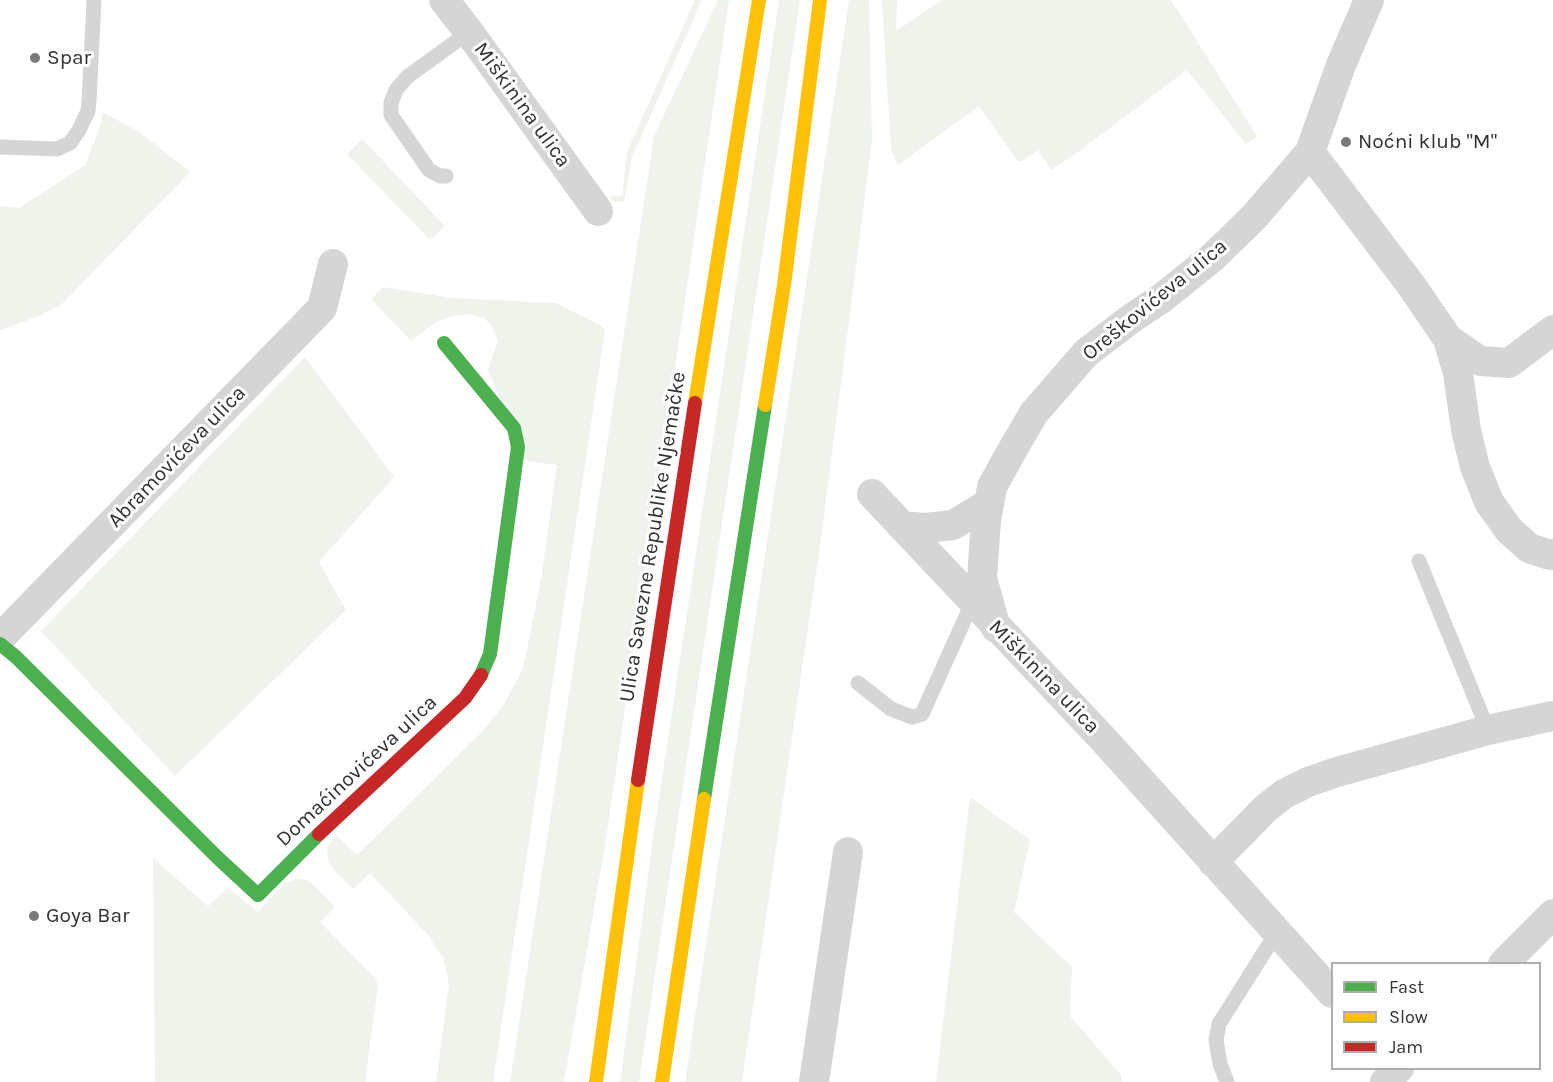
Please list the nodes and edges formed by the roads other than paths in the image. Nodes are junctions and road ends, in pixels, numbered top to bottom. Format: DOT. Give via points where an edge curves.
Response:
graph roads {
  1 [pos="94,0"];
  2 [pos="444,0"];
  3 [pos="759,0"];
  4 [pos="820,0"];
  5 [pos="1369,0"];
  6 [pos="469,32"];
  7 [pos="0,147"];
  8 [pos="1310,152"];
  9 [pos="446,176"];
  10 [pos="598,211"];
  11 [pos="333,264"];
  12 [pos="1553,330"];
  13 [pos="1448,339"];
  14 [pos="444,343"];
  15 [pos="872,494"];
  16 [pos="988,504"];
  17 [pos="902,526"];
  18 [pos="1553,554"];
  19 [pos="1419,561"];
  20 [pos="973,601"];
  21 [pos="996,628"];
  22 [pos="0,638"];
  23 [pos="0,644"];
  24 [pos="858,683"];
  25 [pos="1553,716"];
  26 [pos="1488,730"];
  27 [pos="848,852"];
  28 [pos="1213,862"];
  29 [pos="1553,914"];
  30 [pos="1276,932"];
  31 [pos="1504,962"];
  32 [pos="1331,992"];
  33 [pos="1399,1070"];
  34 [pos="1403,1070"];
  35 [pos="596,1082"];
  36 [pos="662,1082"];
  37 [pos="814,1082"];
  38 [pos="1227,1082"];
  39 [pos="1386,1082"];
  40 [pos="1415,1082"];
  1 -- 7 [label="lane" via="88,111 79,130 70,143 57,149"];
  2 -- 6 [label="street, Miškinina ulica"];
  3 -- 35 [label="main road, Ulica Savezne Republike Njemačke" via="647,717"];
  4 -- 36 [label="main road" via="784,285"];
  5 -- 8 [label="street, Oreškovićeva ulica"];
  6 -- 9 [label="lane" via="407,77 391,103 391,115 429,170"];
  6 -- 10 [label="street, Miškinina ulica"];
  8 -- 13 [label="street"];
  8 -- 16 [label="street, Oreškovićeva ulica" via="1213,257 1086,353 1034,413 992,487"];
  11 -- 22 [label="street, Abramovićeva ulica" via="322,308"];
  12 -- 13 [label="street" via="1509,363 1480,362"];
  13 -- 18 [label="street" via="1475,467 1489,502 1509,530 1529,548"];
  14 -- 23 [label="main road, Domaćinovićeva ulica" via="514,428 518,447 490,654 465,698 258,895"];
  15 -- 17 [label="street, Miškinina ulica"];
  16 -- 17 [label="street" via="953,525"];
  16 -- 21 [label="street, Oreškovićeva ulica" via="982,578"];
  17 -- 20 [label="street, Miškinina ulica"];
  19 -- 26 [label="lane"];
  20 -- 21 [label="street, Miškinina ulica"];
  20 -- 24 [label="lane" via="922,714 912,717 891,709"];
  21 -- 28 [label="street, Miškinina ulica" via="1104,740"];
  25 -- 26 [label="street"];
  26 -- 28 [label="street" via="1308,782 1265,808"];
  27 -- 37 [label="street"];
  28 -- 30 [label="street, Miškinina ulica"];
  29 -- 31 [label="street"];
  30 -- 32 [label="street, Miškinina ulica"];
  30 -- 38 [label="lane" via="1219,1024 1216,1040"];
  33 -- 39 [label="street"];
  34 -- 40 [label="street"];
}
